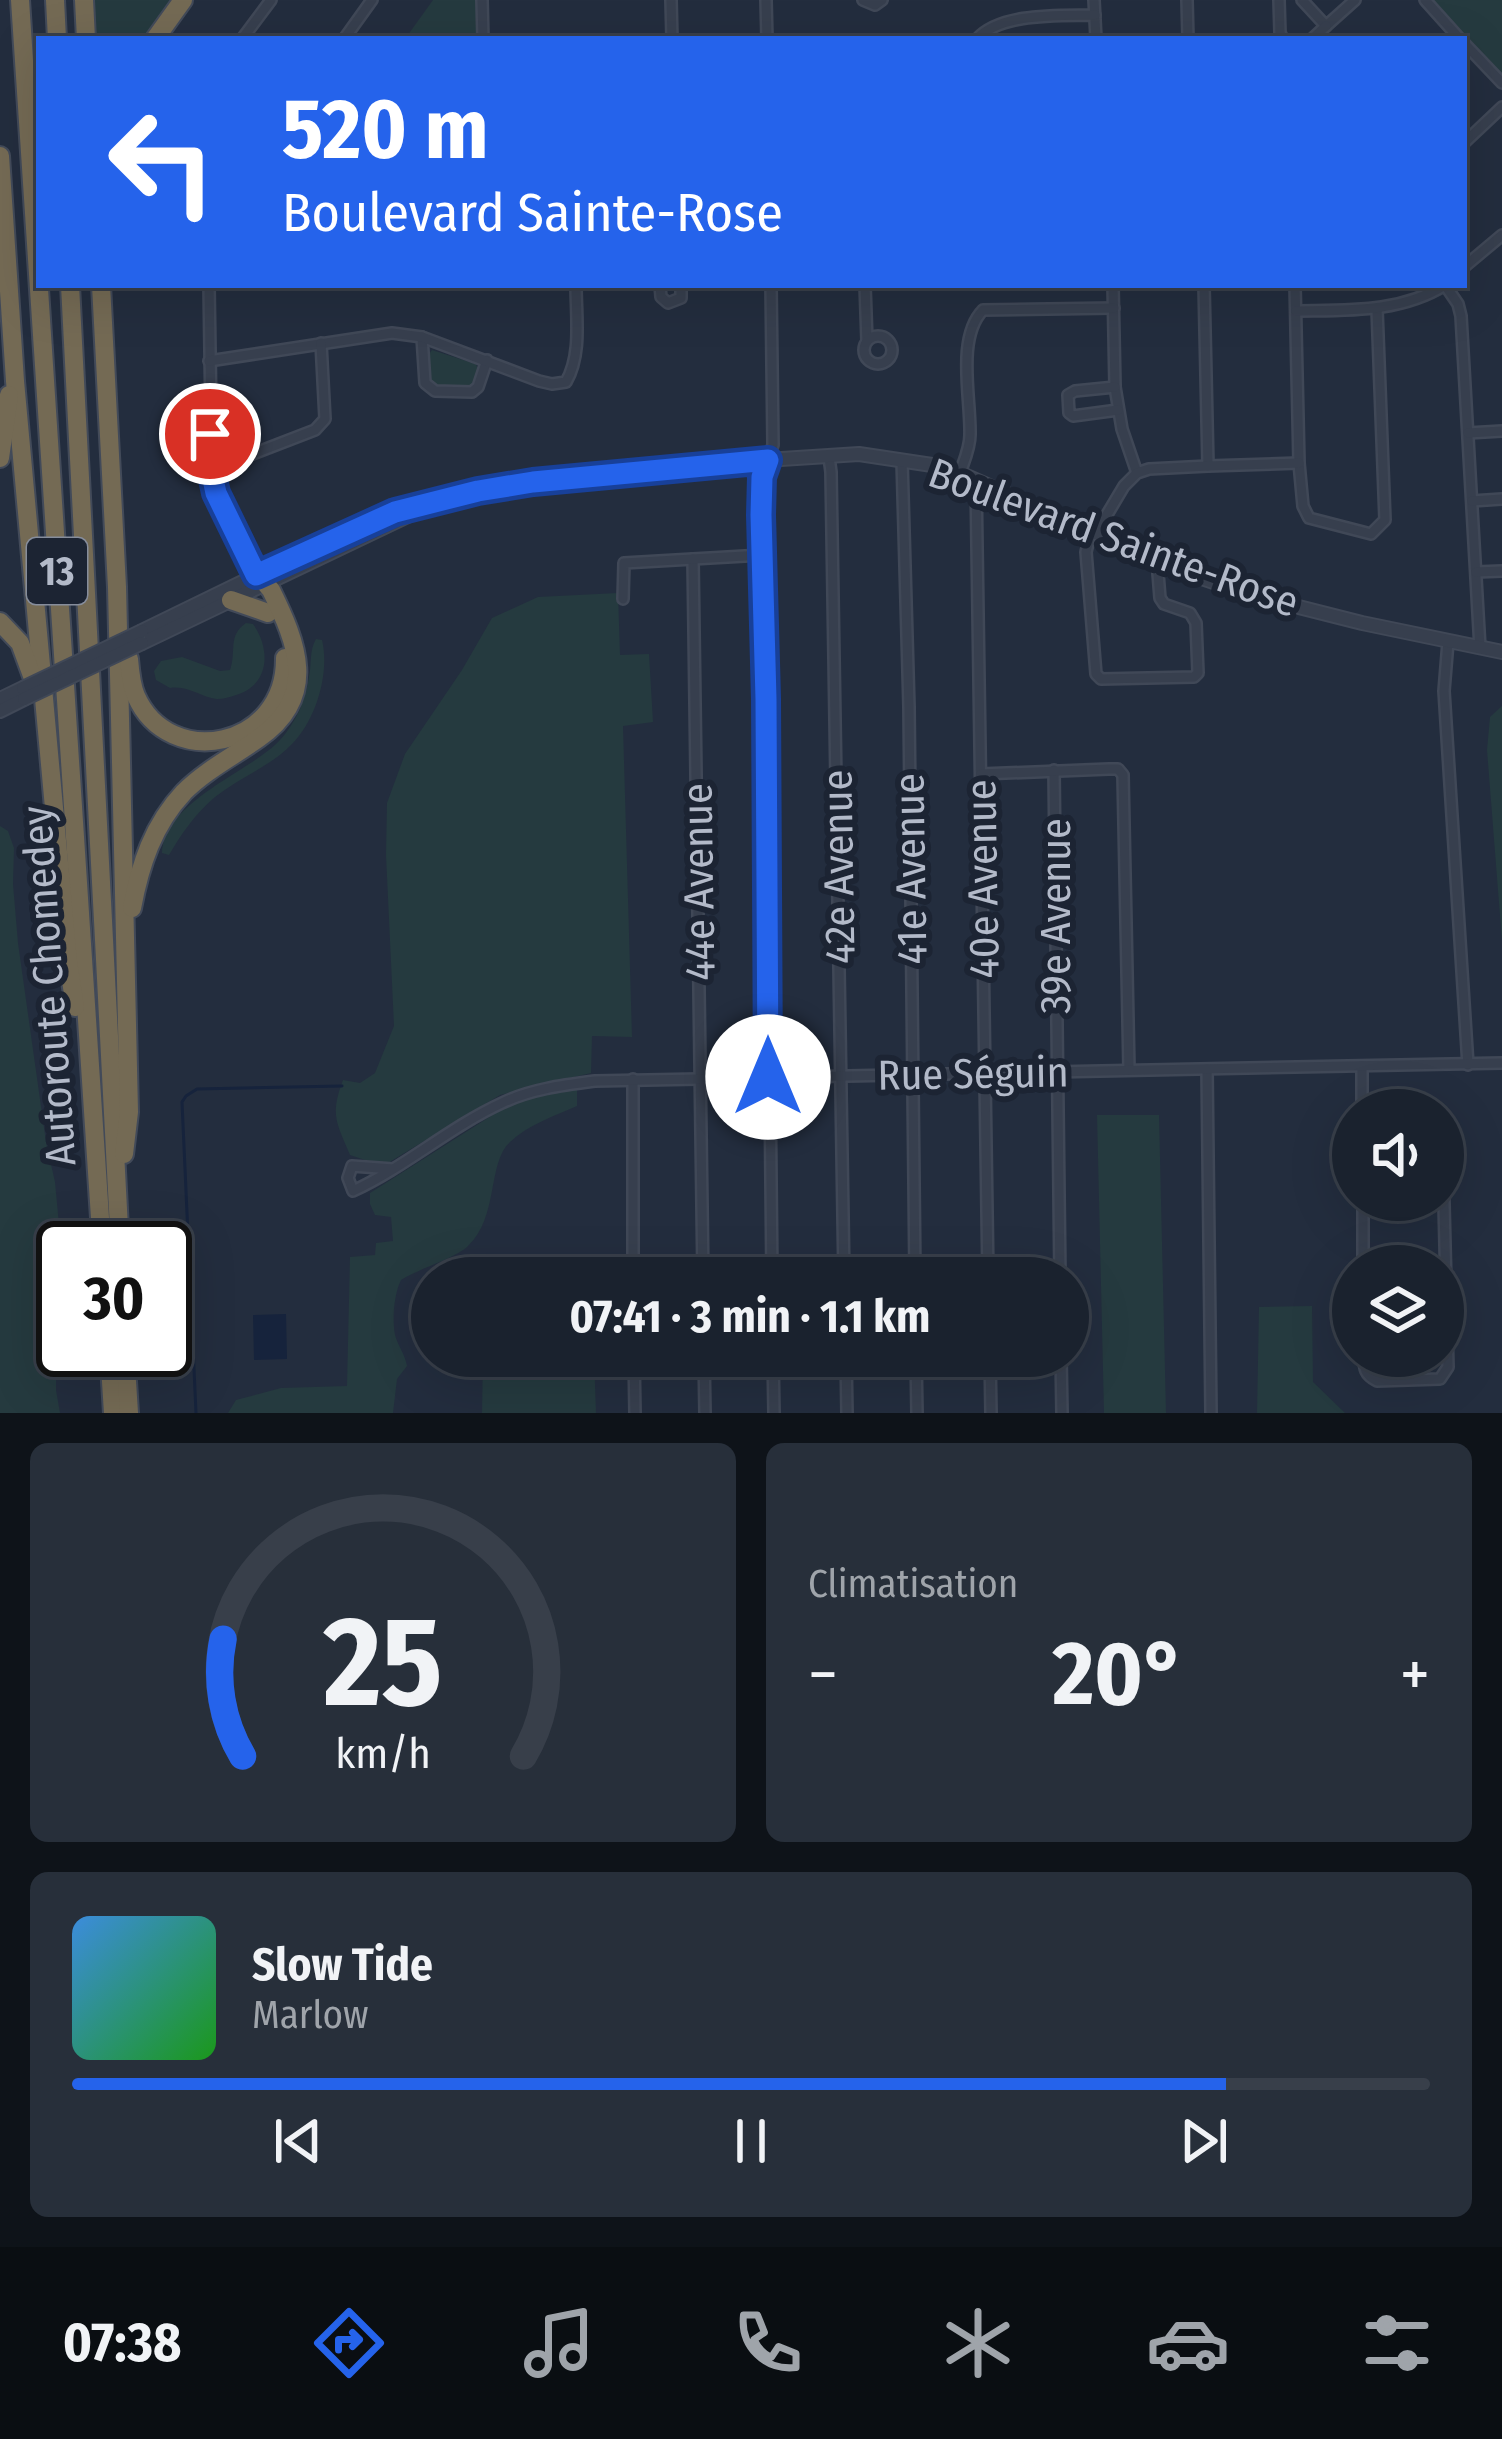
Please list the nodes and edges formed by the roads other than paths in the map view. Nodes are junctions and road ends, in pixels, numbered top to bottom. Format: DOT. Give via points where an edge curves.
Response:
graph roads {
  1 [pos="20,0"];
  2 [pos="55,0"];
  3 [pos="84,0"];
  4 [pos="183,0"];
  5 [pos="271,0"];
  6 [pos="372,0"];
  7 [pos="482,0"];
  8 [pos="671,0"];
  9 [pos="766,0"];
  10 [pos="863,0"];
  11 [pos="882,0"];
  12 [pos="1094,0"];
  13 [pos="1187,0"];
  14 [pos="1279,0"];
  15 [pos="1302,0"];
  16 [pos="1355,0"];
  17 [pos="1426,0"];
  18 [pos="1095,15"];
  19 [pos="1326,26"];
  20 [pos="57,36"];
  21 [pos="86,36"];
  22 [pos="157,36"];
  23 [pos="244,36"];
  24 [pos="346,36"];
  25 [pos="483,36"];
  26 [pos="672,36"];
  27 [pos="767,36"];
  28 [pos="980,36"];
  29 [pos="1096,36"];
  30 [pos="1188,36"];
  31 [pos="1282,36"];
  32 [pos="1315,36"];
  33 [pos="1454,36"];
  34 [pos="1467,49"];
  35 [pos="1502,83"];
  36 [pos="1502,107"];
  37 [pos="1467,140"];
  38 [pos="0,156"];
  39 [pos="1502,235"];
  40 [pos="36,244"];
  41 [pos="1467,264"];
  42 [pos="39,288"];
  43 [pos="70,288"];
  44 [pos="102,288"];
  45 [pos="209,288"];
  46 [pos="576,288"];
  47 [pos="660,288"];
  48 [pos="681,288"];
  49 [pos="771,288"];
  50 [pos="866,288"];
  51 [pos="1114,288"];
  52 [pos="1204,288"];
  53 [pos="1295,288"];
  54 [pos="1440,288"];
  55 [pos="1447,288"];
  56 [pos="1114,308"];
  57 [pos="1377,309"];
  58 [pos="1296,311"];
  59 [pos="422,337"];
  60 [pos="867,341"];
  61 [pos="321,343"];
  62 [pos="487,360"];
  63 [pos="13,361"];
  64 [pos="209,361"];
  65 [pos="1115,388"];
  66 [pos="1118,410"];
  67 [pos="1502,431"];
  68 [pos="1468,433"];
  69 [pos="829,457"];
  70 [pos="0,458"];
  71 [pos="768,460"];
  72 [pos="902,460"];
  73 [pos="1299,463"];
  74 [pos="1208,466"];
  75 [pos="211,470"];
  76 [pos="960,473"];
  77 [pos="1137,473"];
  78 [pos="976,480"];
  79 [pos="1502,500"];
  80 [pos="1472,501"];
  81 [pos="1093,532"];
  82 [pos="762,555"];
  83 [pos="693,559"];
  84 [pos="1156,561"];
  85 [pos="1502,571"];
  86 [pos="1476,572"];
  87 [pos="260,582"];
  88 [pos="117,587"];
  89 [pos="623,599"];
  90 [pos="231,600"];
  91 [pos="268,613"];
  92 [pos="0,622"];
  93 [pos="142,637"];
  94 [pos="1448,642"];
  95 [pos="1480,648"];
  96 [pos="1502,652"];
  97 [pos="24,693"];
  98 [pos="0,699"];
  99 [pos="0,711"];
  100 [pos="47,729"];
  101 [pos="1054,770"];
  102 [pos="981,774"];
  103 [pos="125,943"];
  104 [pos="1502,1063"];
  105 [pos="1468,1064"];
  106 [pos="1362,1066"];
  107 [pos="1207,1069"];
  108 [pos="1129,1070"];
  109 [pos="1056,1072"];
  110 [pos="985,1073"];
  111 [pos="913,1074"];
  112 [pos="841,1075"];
  113 [pos="768,1077"];
  114 [pos="701,1078"];
  115 [pos="632,1079"];
  116 [pos="1363,1089"];
  117 [pos="95,1142"];
  118 [pos="393,1169"];
  119 [pos="118,1213"];
  120 [pos="100,1221"];
  121 [pos="118,1221"];
  122 [pos="633,1257"];
  123 [pos="703,1257"];
  124 [pos="772,1257"];
  125 [pos="844,1257"];
  126 [pos="915,1257"];
  127 [pos="988,1257"];
  128 [pos="1060,1257"];
  129 [pos="111,1377"];
  130 [pos="127,1377"];
  131 [pos="634,1377"];
  132 [pos="704,1377"];
  133 [pos="773,1377"];
  134 [pos="846,1377"];
  135 [pos="916,1377"];
  136 [pos="990,1377"];
  137 [pos="1061,1377"];
  138 [pos="1370,1377"];
  139 [pos="1442,1377"];
  140 [pos="113,1413"];
  141 [pos="129,1413"];
  142 [pos="635,1413"];
  143 [pos="705,1413"];
  144 [pos="774,1413"];
  145 [pos="847,1413"];
  146 [pos="917,1413"];
  147 [pos="991,1413"];
  148 [pos="1062,1413"];
  149 [pos="1211,1413"];
  1 -- 40 [label="highway, Autoroute Chomedey / 13"];
  2 -- 20 [label="highway"];
  3 -- 21 [label="highway"];
  4 -- 22 [label="highway"];
  5 -- 23 [label="street"];
  6 -- 24 [label="street"];
  7 -- 25 [label="street"];
  8 -- 26 [label="street"];
  9 -- 27 [label="street"];
  10 -- 11 [label="street"];
  12 -- 18 [label="street"];
  13 -- 30 [label="street"];
  14 -- 31 [label="street"];
  15 -- 19 [label="street"];
  16 -- 19 [label="street"];
  17 -- 33 [label="street"];
  18 -- 28 [label="street" via="1025,18"];
  18 -- 29 [label="street"];
  19 -- 32 [label="street"];
  34 -- 35 [label="street"];
  36 -- 37 [label="street"];
  38 -- 63 [label="highway"];
  39 -- 41 [label="street"];
  42 -- 117 [label="highway, Autoroute Chomedey / 13"];
  43 -- 119 [label="highway, Autoroute Chomedey / 13"];
  44 -- 88 [label="highway"];
  45 -- 64 [label="street"];
  46 -- 62 [label="street" via="576,353 566,382 539,381"];
  47 -- 48 [label="street" via="668,303 681,298"];
  49 -- 71 [label="street"];
  50 -- 60 [label="street"];
  51 -- 56 [label="street"];
  52 -- 74 [label="street"];
  53 -- 58 [label="street"];
  54 -- 57 [label="street"];
  55 -- 68 [label="street" via="1461,316"];
  56 -- 65 [label="street"];
  56 -- 76 [label="street" via="983,310 972,321 970,440"];
  57 -- 58 [label="street"];
  57 -- 73 [label="street" via="1385,520 1371,534 1309,518"];
  58 -- 73 [label="street"];
  59 -- 61 [label="street"];
  59 -- 62 [label="street"];
  59 -- 62 [label="street" via="425,382 435,392 472,392"];
  61 -- 64 [label="street"];
  61 -- 75 [label="street" via="321,425"];
  63 -- 70 [label="highway"];
  63 -- 100 [label="highway"];
  64 -- 75 [label="street"];
  65 -- 66 [label="street"];
  65 -- 66 [label="street" via="1068,395 1069,412"];
  66 -- 77 [label="street"];
  67 -- 68 [label="street"];
  68 -- 80 [label="street"];
  69 -- 71 [label="street, Boulevard Sainte-Rose"];
  69 -- 72 [label="street, Boulevard Sainte-Rose"];
  69 -- 112 [label="street, 42e Avenue"];
  71 -- 82 [label="street"];
  71 -- 87 [label="street, Boulevard Sainte-Rose" via="514,484 438,501"];
  72 -- 76 [label="street, Boulevard Sainte-Rose"];
  72 -- 111 [label="street, 41e Avenue"];
  73 -- 74 [label="street"];
  74 -- 77 [label="street"];
  75 -- 87 [label="street"];
  76 -- 78 [label="street, Boulevard Sainte-Rose"];
  77 -- 81 [label="street"];
  78 -- 81 [label="street, Boulevard Sainte-Rose"];
  78 -- 102 [label="street, 40e Avenue"];
  79 -- 80 [label="street"];
  80 -- 86 [label="street"];
  81 -- 84 [label="street, Boulevard Sainte-Rose"];
  81 -- 84 [label="street" via="1086,552 1101,679 1198,673 1196,622 1160,598"];
  82 -- 83 [label="street"];
  82 -- 113 [label="street"];
  83 -- 89 [label="street" via="623,562"];
  83 -- 114 [label="street, 44e Avenue"];
  84 -- 94 [label="street, Boulevard Sainte-Rose" via="1270,600"];
  85 -- 86 [label="street"];
  86 -- 95 [label="street"];
  87 -- 90 [label="street, Boulevard Sainte-Rose"];
  87 -- 91 [label="highway"];
  87 -- 93 [label="street, Boulevard Sainte-Rose"];
  87 -- 103 [label="highway" via="296,646 291,700 269,731 202,776 163,819 143,859"];
  88 -- 91 [label="highway" via="138,700 162,726 194,740 236,736 272,707 285,657"];
  88 -- 103 [label="highway"];
  90 -- 91 [label="highway"];
  90 -- 93 [label="street, Boulevard Sainte-Rose"];
  92 -- 100 [label="highway" via="24,650"];
  93 -- 97 [label="street, Boulevard Sainte-Rose, bridge"];
  94 -- 95 [label="street, Boulevard Sainte-Rose"];
  94 -- 105 [label="street" via="1444,691"];
  95 -- 96 [label="street, Boulevard Sainte-Rose"];
  97 -- 98 [label="street, Boulevard Sainte-Rose"];
  97 -- 99 [label="street, Boulevard Sainte-Rose"];
  100 -- 117 [label="highway"];
  101 -- 102 [label="street"];
  101 -- 108 [label="street" via="1118,770 1125,784"];
  101 -- 109 [label="street, 39e Avenue"];
  102 -- 110 [label="street, 40e Avenue"];
  103 -- 119 [label="highway" via="129,1112"];
  104 -- 105 [label="street, Rue Séguin"];
  105 -- 106 [label="street, Rue Séguin"];
  106 -- 107 [label="street, Rue Séguin"];
  106 -- 116 [label="street"];
  107 -- 108 [label="street, Rue Séguin"];
  107 -- 149 [label="street"];
  108 -- 109 [label="street, Rue Séguin"];
  109 -- 110 [label="street, Rue Séguin"];
  109 -- 128 [label="street, 39e Avenue"];
  110 -- 111 [label="street, Rue Séguin"];
  110 -- 127 [label="street, 40e Avenue"];
  111 -- 112 [label="street, Rue Séguin"];
  111 -- 126 [label="street, 41e Avenue"];
  112 -- 113 [label="street, Rue Séguin"];
  112 -- 125 [label="street, 42e Avenue"];
  113 -- 114 [label="street, Rue Séguin"];
  113 -- 124 [label="street"];
  114 -- 115 [label="street, Rue Séguin"];
  114 -- 123 [label="street, 44e Avenue"];
  115 -- 118 [label="street, Rue Séguin" via="519,1096"];
  115 -- 122 [label="street"];
  117 -- 120 [label="highway, Autoroute Chomedey / 13"];
  118 -- 118 [label="street, Rue Séguin" via="353,1191 348,1178 352,1166"];
  119 -- 121 [label="highway, Autoroute Chomedey / 13"];
  129 -- 140 [label="highway"];
  130 -- 141 [label="highway"];
  131 -- 142 [label="street"];
  132 -- 143 [label="street"];
  133 -- 144 [label="street"];
  134 -- 145 [label="street"];
  135 -- 146 [label="street"];
  136 -- 147 [label="street"];
  137 -- 148 [label="street"];
  138 -- 139 [label="street"];
}
